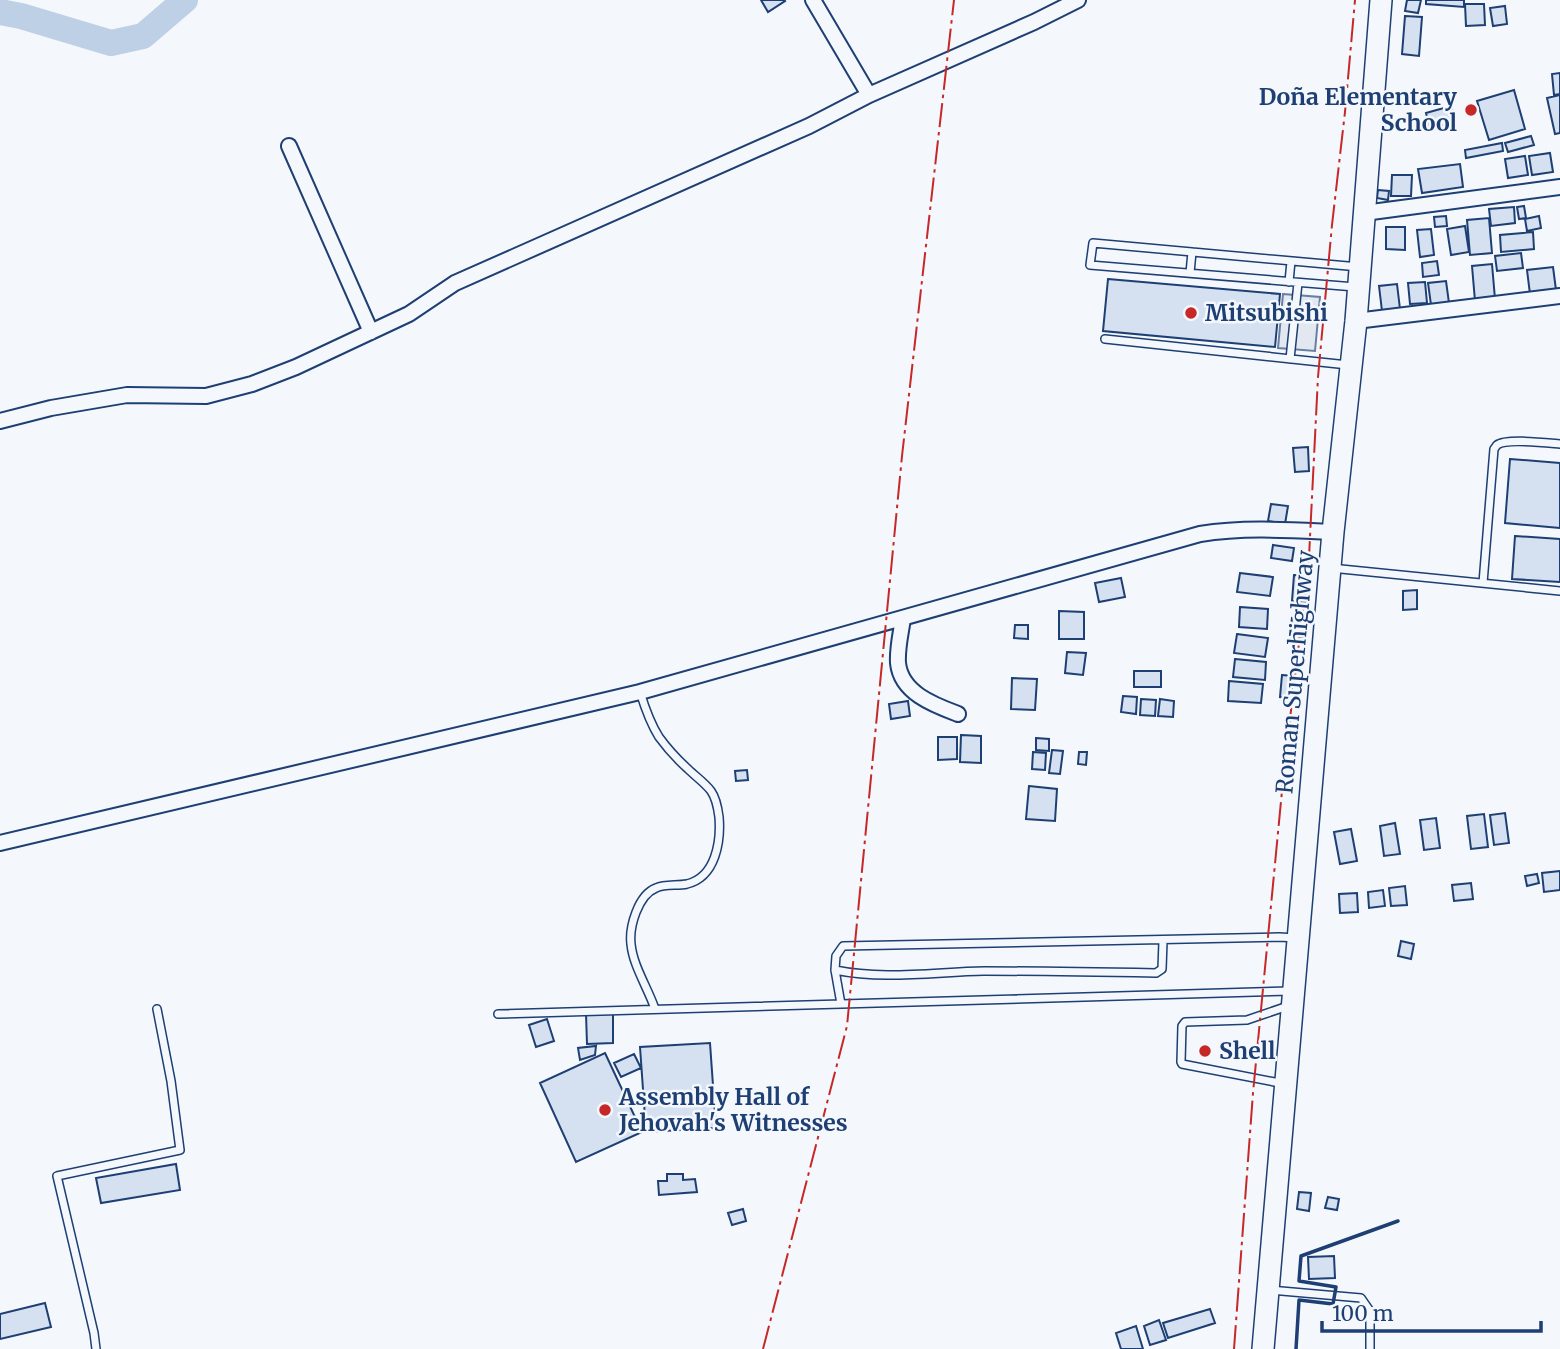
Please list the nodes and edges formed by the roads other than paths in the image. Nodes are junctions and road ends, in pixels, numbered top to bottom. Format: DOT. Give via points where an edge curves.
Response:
graph roads {
  1 [pos="813,0"];
  2 [pos="1078,0"];
  3 [pos="1381,0"];
  4 [pos="869,95"];
  5 [pos="289,146"];
  6 [pos="1560,187"];
  7 [pos="1364,213"];
  8 [pos="1192,252"];
  9 [pos="1291,261"];
  10 [pos="1190,273"];
  11 [pos="1359,277"];
  12 [pos="1289,282"];
  13 [pos="1298,283"];
  14 [pos="1560,296"];
  15 [pos="1356,321"];
  16 [pos="371,332"];
  17 [pos="1105,338"];
  18 [pos="1290,359"];
  19 [pos="1351,365"];
  20 [pos="0,421"];
  21 [pos="1560,444"];
  22 [pos="1333,532"];
  23 [pos="1330,568"];
  24 [pos="1483,583"];
  25 [pos="1560,591"];
  26 [pos="903,618"];
  27 [pos="640,692"];
  28 [pos="958,714"];
  29 [pos="0,844"];
  30 [pos="1298,938"];
  31 [pos="1163,941"];
  32 [pos="835,970"];
  33 [pos="1293,998"];
  34 [pos="841,1004"];
  35 [pos="157,1009"];
  36 [pos="655,1009"];
  37 [pos="498,1014"];
  38 [pos="1286,1084"];
  39 [pos="1268,1290"];
  40 [pos="96,1349"];
  41 [pos="1263,1349"];
  42 [pos="1370,1349"];
  1 -- 4 [label="street"];
  2 -- 4 [label="street"];
  3 -- 7 [label="main road, Roman Superhighway"];
  4 -- 16 [label="street" via="455,283 409,314"];
  5 -- 16 [label="street"];
  6 -- 7 [label="street"];
  7 -- 11 [label="main road, Roman Superhighway"];
  8 -- 9 [label="lane"];
  8 -- 10 [label="lane"];
  8 -- 10 [label="lane" via="1093,243 1090,265"];
  9 -- 11 [label="lane"];
  9 -- 12 [label="lane"];
  10 -- 12 [label="lane"];
  11 -- 13 [label="lane"];
  11 -- 15 [label="main road, Roman Superhighway"];
  12 -- 13 [label="lane"];
  13 -- 18 [label="lane"];
  14 -- 15 [label="street"];
  15 -- 19 [label="main road, Roman Superhighway"];
  16 -- 20 [label="street" via="296,367 206,396 127,395"];
  17 -- 18 [label="lane"];
  18 -- 19 [label="lane"];
  19 -- 22 [label="main road, Roman Superhighway"];
  21 -- 24 [label="lane" via="1502,443 1494,449"];
  22 -- 23 [label="main road, Roman Superhighway"];
  22 -- 26 [label="street" via="1249,529 1200,534"];
  23 -- 24 [label="lane"];
  23 -- 30 [label="main road, Roman Superhighway"];
  24 -- 25 [label="lane"];
  26 -- 27 [label="street"];
  26 -- 28 [label="street" via="901,676 921,698"];
  27 -- 29 [label="street"];
  27 -- 36 [label="lane" via="660,738 711,792 719,818 719,840 711,867 693,882 656,888 638,905 630,943"];
  30 -- 31 [label="lane"];
  30 -- 33 [label="main road, Roman Superhighway"];
  31 -- 32 [label="lane" via="843,946"];
  31 -- 32 [label="lane" via="1162,969 1156,973 915,975"];
  32 -- 34 [label="lane"];
  33 -- 34 [label="lane"];
  33 -- 38 [label="main road, Roman Superhighway"];
  33 -- 38 [label="lane" via="1247,1020 1185,1021 1182,1026 1182,1064"];
  34 -- 36 [label="lane"];
  35 -- 40 [label="lane" via="180,1150 57,1176"];
  36 -- 37 [label="lane"];
  38 -- 39 [label="main road, Roman Superhighway"];
  39 -- 41 [label="main road, Roman Superhighway"];
  39 -- 42 [label="lane" via="1361,1298 1370,1311"];
}
